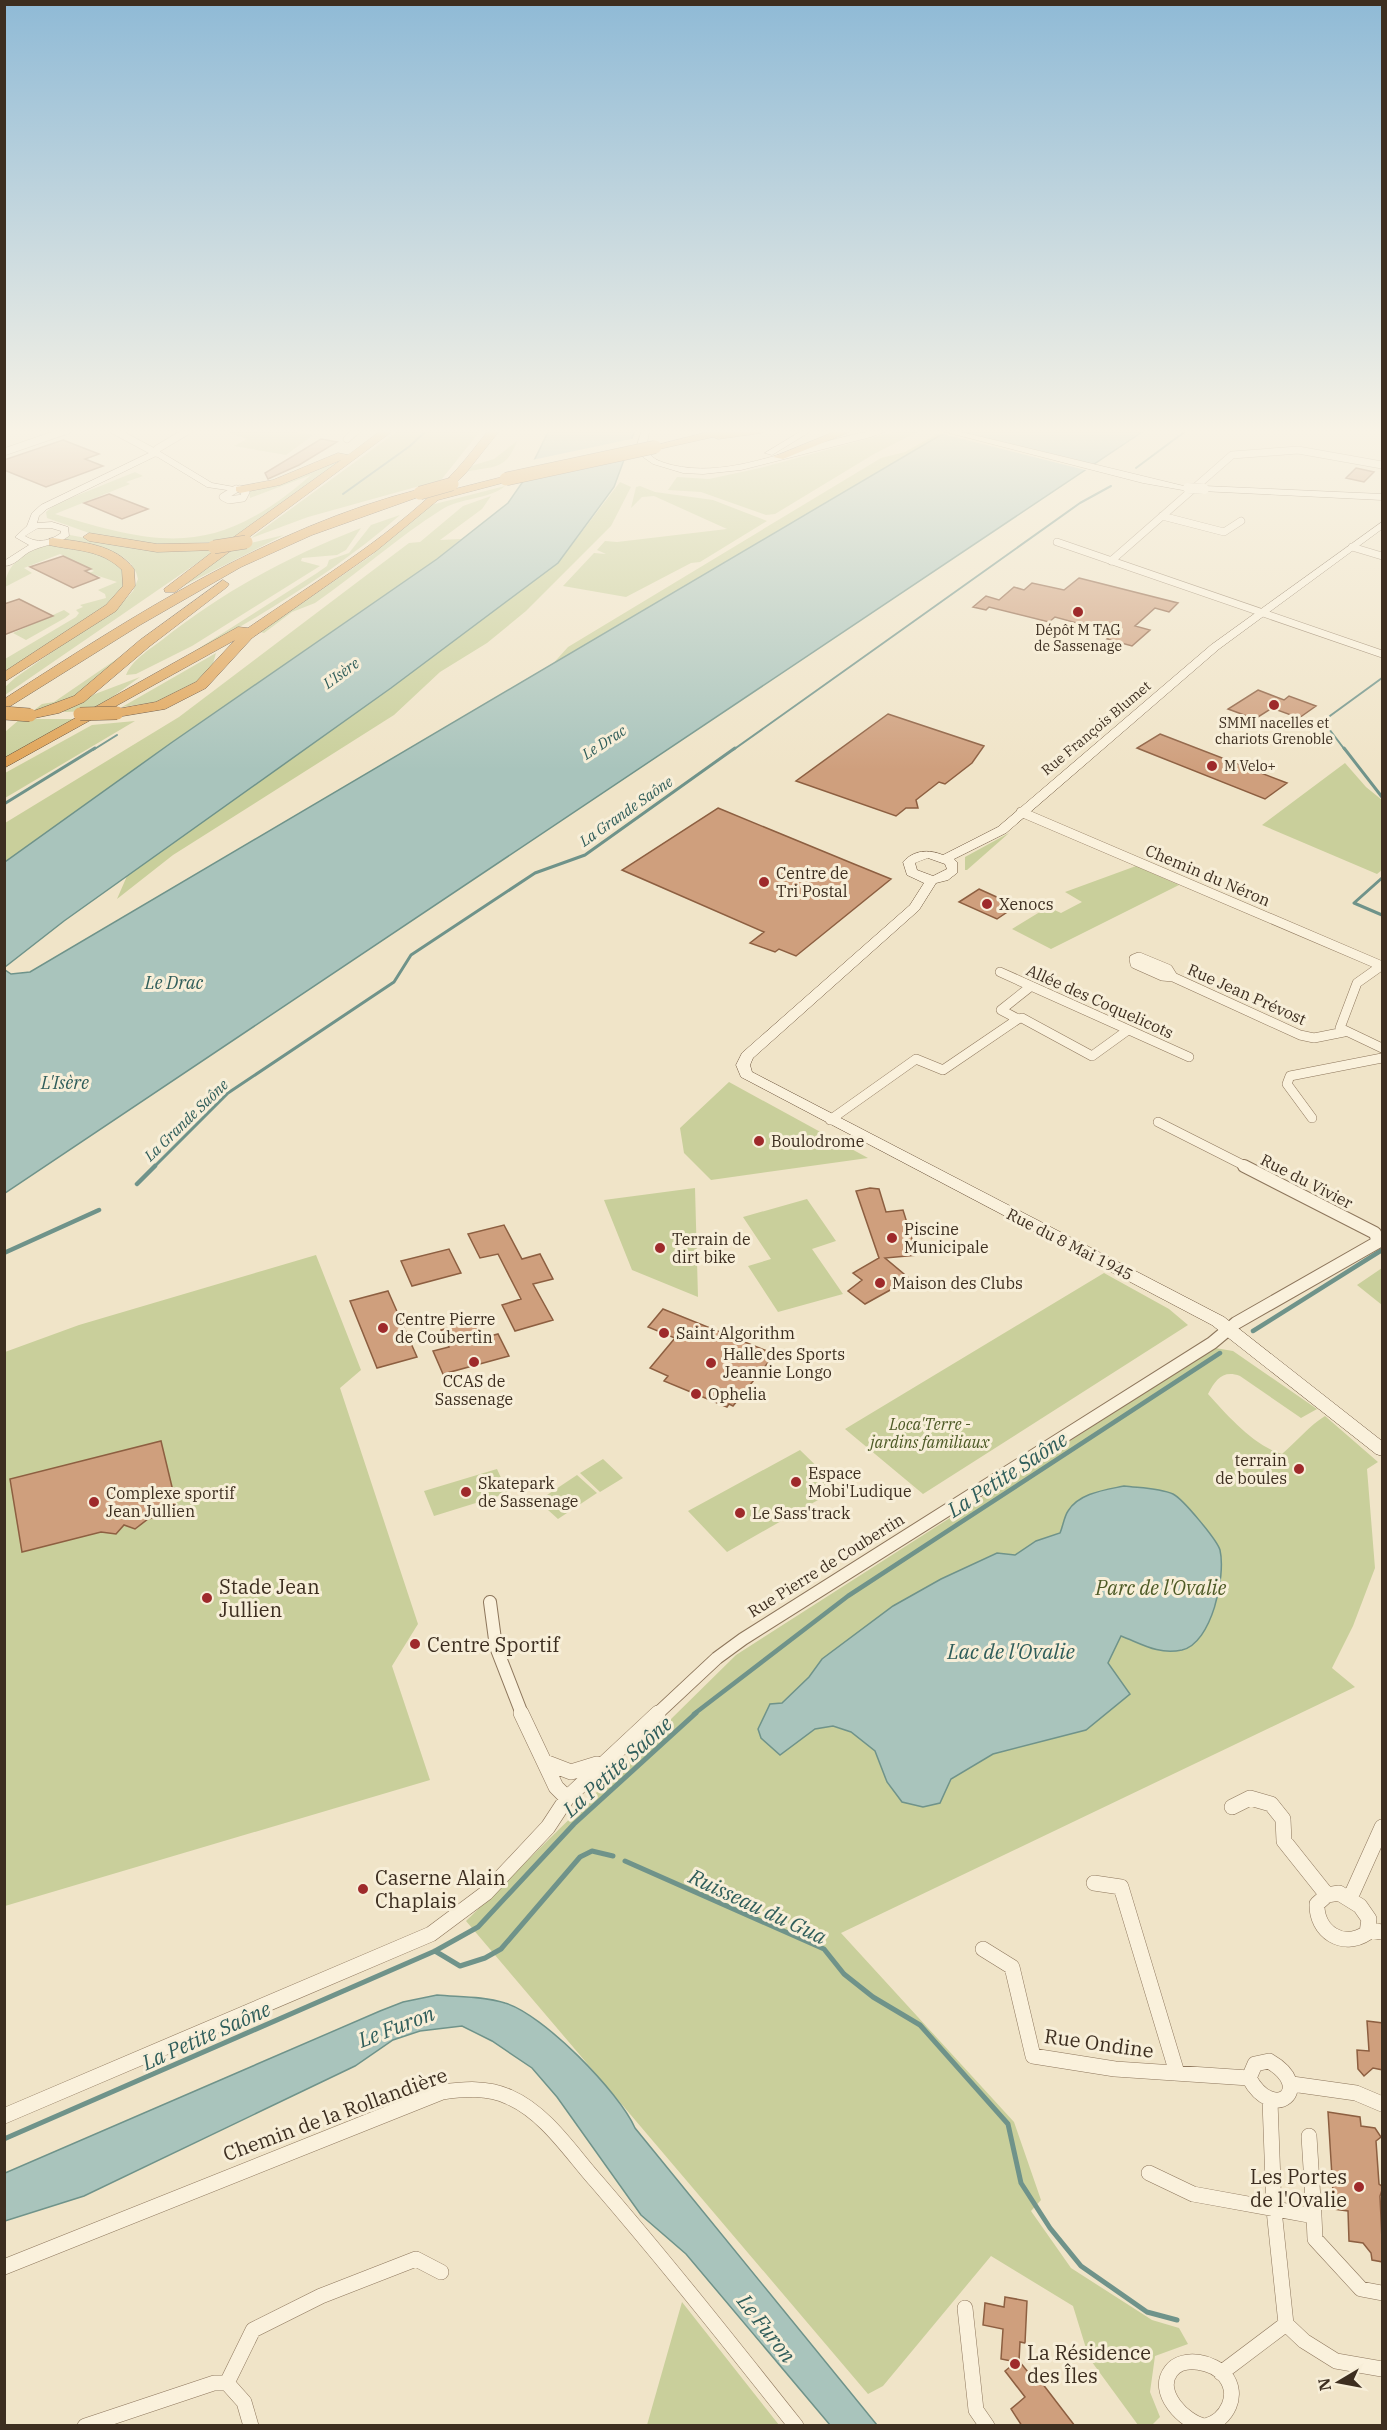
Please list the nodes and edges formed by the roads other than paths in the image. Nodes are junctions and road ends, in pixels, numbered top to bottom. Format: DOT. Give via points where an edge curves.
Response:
graph roads {
  1 [pos="19,543"];
  2 [pos="43,543"];
  3 [pos="56,543"];
  4 [pos="125,543"];
  5 [pos="232,543"];
  6 [pos="237,543"];
  7 [pos="284,543"];
  8 [pos="307,543"];
  9 [pos="375,543"];
  10 [pos="1061,543"];
  11 [pos="1132,543"];
  12 [pos="1357,543"];
  13 [pos="1352,547"];
  14 [pos="1383,556"];
  15 [pos="1112,561"];
  16 [pos="6,566"];
  17 [pos="223,584"];
  18 [pos="318,586"];
  19 [pos="1260,612"];
  20 [pos="1383,654"];
  21 [pos="4,678"];
  22 [pos="31,688"];
  23 [pos="4,706"];
  24 [pos="4,712"];
  25 [pos="30,715"];
  26 [pos="4,722"];
  27 [pos="4,764"];
  28 [pos="1021,812"];
  29 [pos="946,858"];
  30 [pos="928,879"];
  31 [pos="1382,966"];
  32 [pos="1000,972"];
  33 [pos="1173,977"];
  34 [pos="1030,987"];
  35 [pos="1018,1019"];
  36 [pos="1128,1030"];
  37 [pos="1344,1032"];
  38 [pos="1383,1048"];
  39 [pos="1188,1058"];
  40 [pos="1383,1059"];
  41 [pos="1312,1118"];
  42 [pos="830,1120"];
  43 [pos="1158,1122"];
  44 [pos="1229,1330"];
  45 [pos="1383,1450"];
  46 [pos="490,1602"];
  47 [pos="612,1755"];
  48 [pos="545,1762"];
  49 [pos="567,1798"];
  50 [pos="1232,1807"];
  51 [pos="1383,1827"];
  52 [pos="1095,1883"];
  53 [pos="1327,1895"];
  54 [pos="1351,1896"];
  55 [pos="1375,1931"];
  56 [pos="983,1949"];
  57 [pos="1177,2073"];
  58 [pos="1249,2078"];
  59 [pos="1292,2084"];
  60 [pos="1270,2101"];
  61 [pos="1383,2104"];
  62 [pos="4,2116"];
  63 [pos="1309,2136"];
  64 [pos="1149,2173"];
  65 [pos="1274,2210"];
  66 [pos="1314,2216"];
  67 [pos="4,2267"];
  68 [pos="441,2272"];
  69 [pos="1383,2293"];
  70 [pos="964,2308"];
  71 [pos="1286,2324"];
  72 [pos="1383,2369"];
  73 [pos="1221,2373"];
  74 [pos="226,2383"];
  75 [pos="1199,2425"];
  76 [pos="85,2426"];
  77 [pos="251,2426"];
  78 [pos="796,2426"];
  79 [pos="987,2426"];
  80 [pos="1205,2426"];
  1 -- 16 [label="street"];
  2 -- 16 [label="street" via="24,551"];
  3 -- 21 [label="highway" via="99,550 116,558 128,569 129,586 111,608"];
  4 -- 6 [label="highway, bridge" via="157,548"];
  5 -- 22 [label="highway"];
  7 -- 22 [label="highway" via="227,569"];
  8 -- 17 [label="highway"];
  9 -- 18 [label="highway"];
  10 -- 15 [label="street"];
  11 -- 15 [label="street"];
  12 -- 13 [label="street, Rue François Blumet"];
  13 -- 14 [label="street"];
  13 -- 19 [label="street, Rue François Blumet"];
  15 -- 19 [label="street"];
  17 -- 25 [label="highway" via="145,642 79,699"];
  17 -- 26 [label="highway" via="134,634"];
  18 -- 25 [label="highway, bridge" via="247,635 192,692 160,706 117,713"];
  18 -- 27 [label="highway"];
  19 -- 20 [label="street"];
  19 -- 28 [label="street, Rue François Blumet"];
  22 -- 23 [label="highway"];
  24 -- 25 [label="highway, bridge"];
  28 -- 29 [label="street, Rue François Blumet" via="988,839"];
  28 -- 31 [label="street, Chemin du Néron"];
  29 -- 30 [label="street" via="953,866 951,873"];
  29 -- 30 [label="street" via="923,855 909,862 911,872"];
  30 -- 42 [label="street, Rue du 8 Mai 1945" via="930,883 915,908 780,1025 747,1056 743,1065 746,1074 757,1081"];
  31 -- 37 [label="street" via="1356,980 1340,1028"];
  32 -- 34 [label="street, Allée des Coquelicots"];
  33 -- 37 [label="street, Rue Jean Prévost" via="1300,1035 1314,1038"];
  34 -- 35 [label="street" via="1001,1010"];
  34 -- 36 [label="street, Allée des Coquelicots"];
  35 -- 36 [label="street" via="1092,1056"];
  35 -- 42 [label="street" via="943,1070 916,1059"];
  36 -- 39 [label="street, Allée des Coquelicots"];
  37 -- 38 [label="street"];
  40 -- 41 [label="street" via="1290,1076 1287,1084"];
  42 -- 44 [label="street, Rue du 8 Mai 1945" via="1182,1300"];
  43 -- 44 [label="street, Rue du Vivier" via="1375,1233 1378,1242"];
  44 -- 45 [label="street, Rue du 8 Mai 1945"];
  44 -- 47 [label="street, Rue Pierre de Coubertin" via="743,1639 717,1658"];
  46 -- 48 [label="street" via="490,1635"];
  47 -- 48 [label="street, Rue Pierre de Coubertin" via="580,1773 563,1773"];
  47 -- 49 [label="street, Rue Pierre de Coubertin"];
  48 -- 49 [label="street" via="556,1787"];
  49 -- 62 [label="street, Rue Pierre de Coubertin" via="548,1827 486,1893 431,1934"];
  50 -- 53 [label="street" via="1250,1798 1271,1804 1283,1819 1284,1841"];
  51 -- 54 [label="street"];
  52 -- 57 [label="street, Rue Ondine" via="1121,1887"];
  53 -- 54 [label="street"];
  53 -- 55 [label="street" via="1317,1904 1317,1918 1326,1932 1350,1941"];
  54 -- 55 [label="street" via="1363,1905"];
  56 -- 57 [label="street, Rue Ondine" via="1012,1966 1033,2056 1115,2069"];
  57 -- 58 [label="street, Rue Ondine"];
  58 -- 59 [label="street" via="1254,2064 1269,2061 1280,2065"];
  58 -- 60 [label="street" via="1252,2088"];
  59 -- 60 [label="street" via="1290,2094 1282,2100"];
  59 -- 61 [label="street" via="1356,2093"];
  60 -- 65 [label="street"];
  63 -- 66 [label="street"];
  64 -- 65 [label="street" via="1193,2194"];
  65 -- 66 [label="street"];
  65 -- 71 [label="street"];
  66 -- 69 [label="street" via="1315,2239 1361,2289"];
  67 -- 78 [label="street, Chemin de la Rollandière" via="442,2092 490,2091 530,2108 554,2131 666,2262"];
  68 -- 74 [label="street" via="416,2259 321,2296 253,2330"];
  70 -- 79 [label="street" via="976,2410"];
  71 -- 72 [label="street" via="1336,2361"];
  71 -- 73 [label="street"];
  73 -- 75 [label="street" via="1205,2362 1193,2360 1178,2365 1171,2374 1169,2391 1173,2404 1184,2418"];
  73 -- 80 [label="street" via="1229,2389 1230,2407 1221,2420"];
  74 -- 76 [label="street" via="214,2383"];
  74 -- 77 [label="street" via="244,2402"];
  75 -- 80 [label="street"];
}
